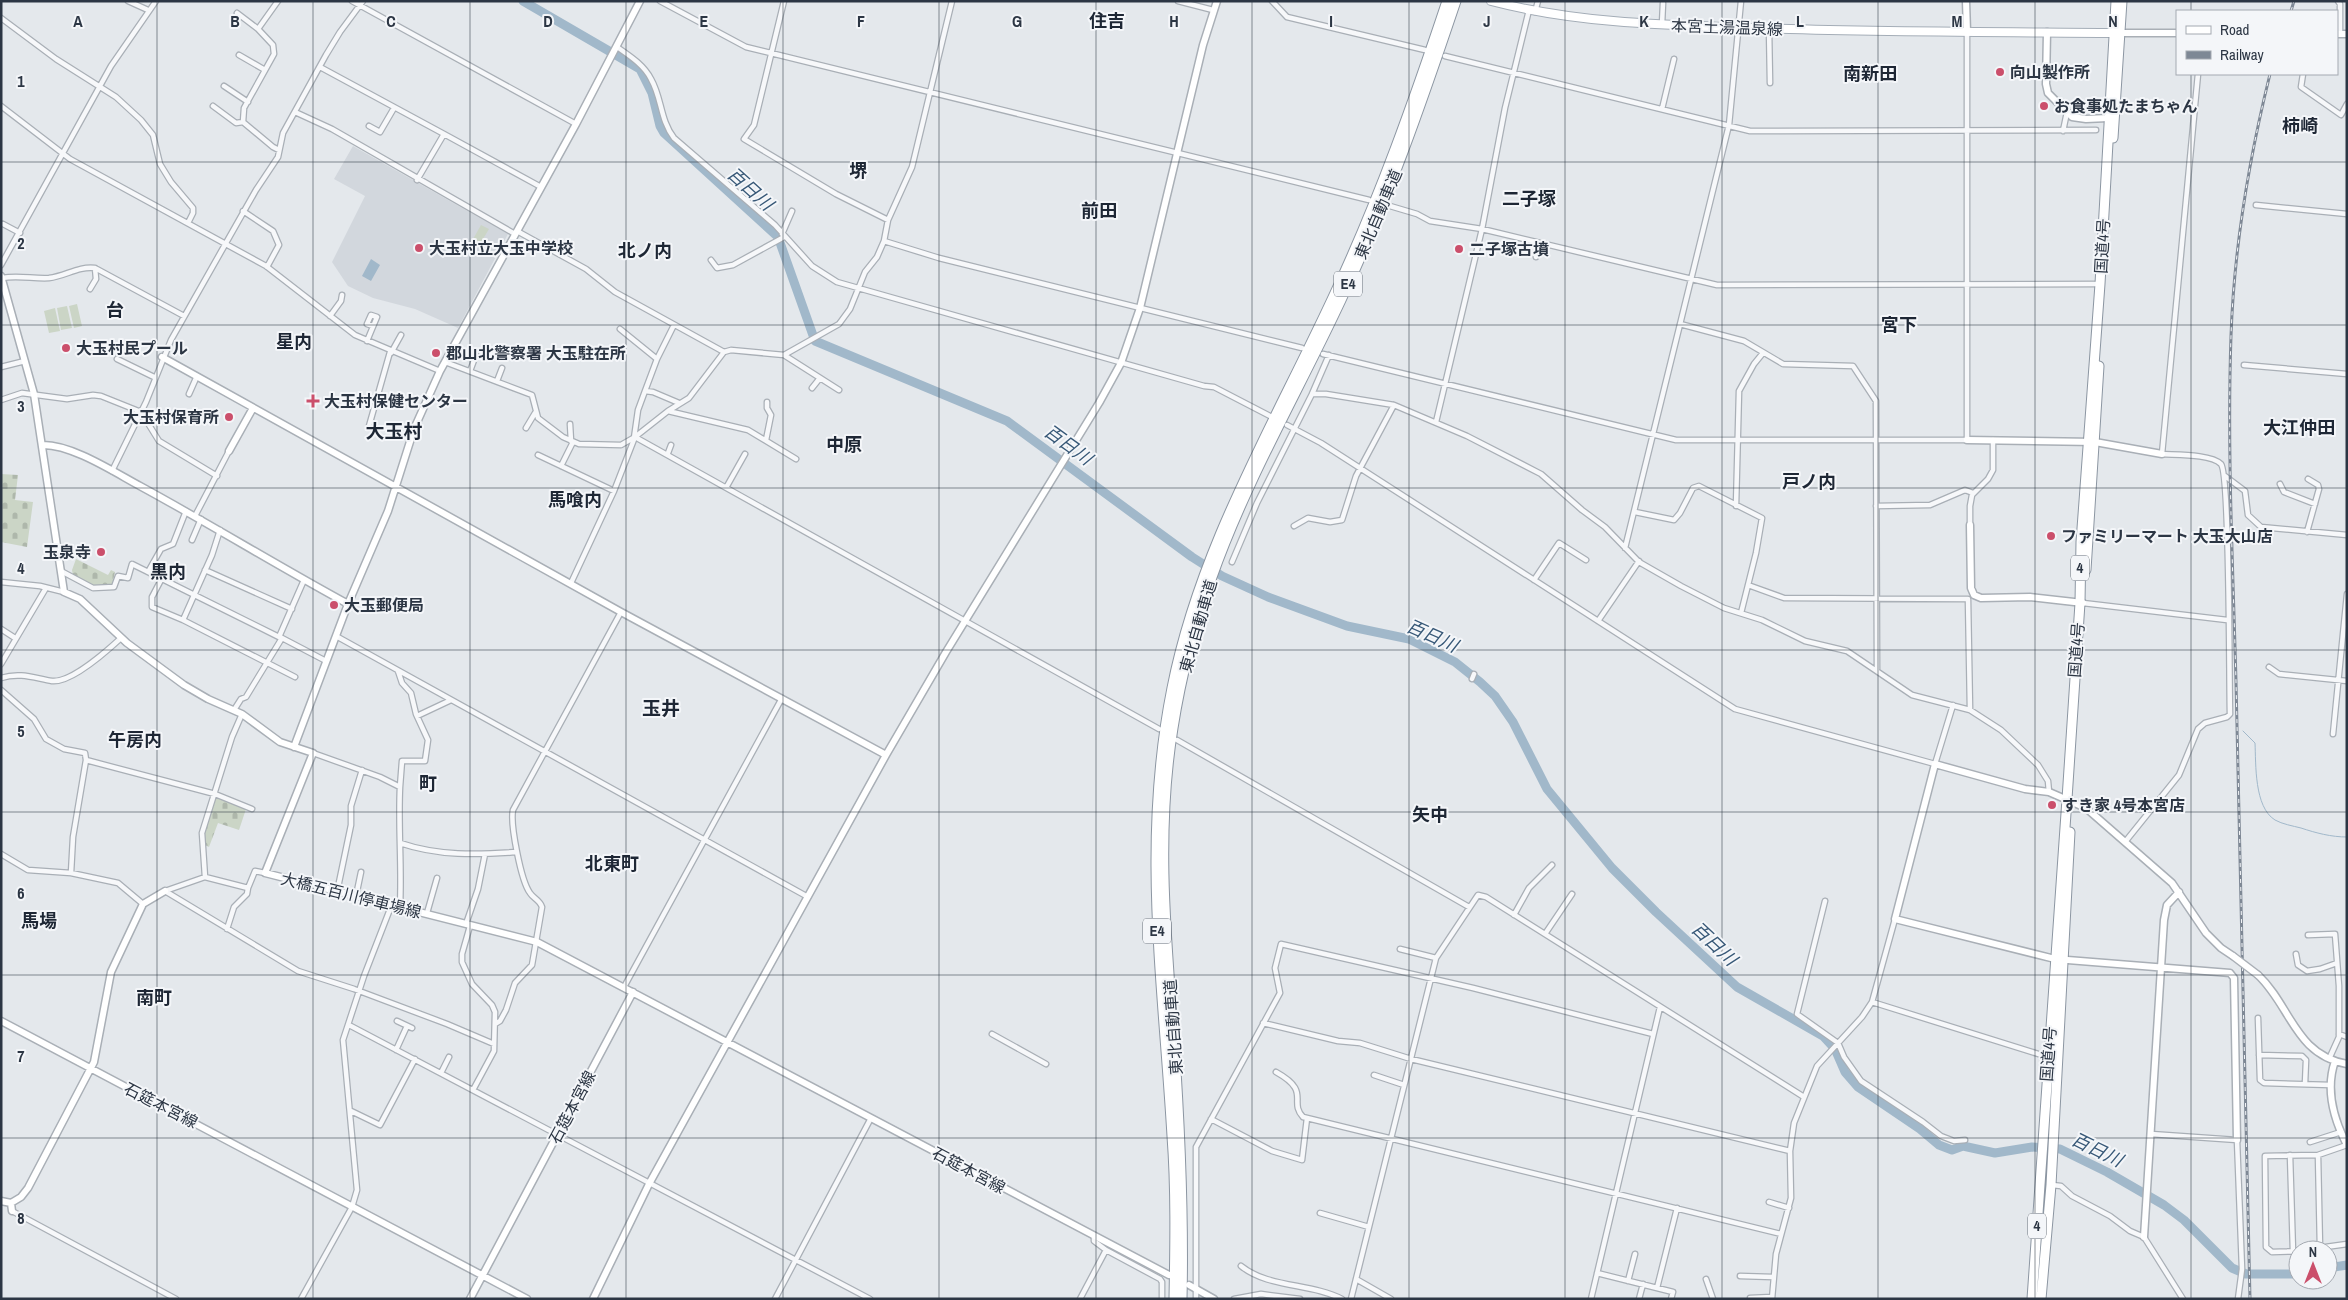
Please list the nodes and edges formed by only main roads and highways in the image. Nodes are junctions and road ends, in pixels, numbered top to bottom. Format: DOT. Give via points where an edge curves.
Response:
graph roads {
  1 [pos="1447,1"];
  2 [pos="1456,1"];
  3 [pos="1491,1"];
  4 [pos="2116,1"];
  5 [pos="2122,1"];
  6 [pos="2118,33"];
  7 [pos="2092,441"];
  8 [pos="1215,555"];
  9 [pos="1209,572"];
  10 [pos="2058,959"];
  11 [pos="1174,1299"];
  12 [pos="1182,1299"];
  13 [pos="2032,1299"];
  14 [pos="2041,1299"];
  1 -- 8 [label="highway, 東北自動車道 / E4" via="1368,217 1335,294 1246,475"];
  2 -- 8 [label="highway, 東北自動車道 / E4" via="1410,136 1368,241"];
  3 -- 6 [label="main road, 本宮土湯温泉線" via="1532,11 1739,28"];
  4 -- 6 [label="highway, 国道4号 / 4"];
  5 -- 6 [label="highway, 国道4号 / 4"];
  6 -- 7 [label="highway, 国道4号 / 4"];
  6 -- 7 [label="highway, 国道4号 / 4" via="2108,118"];
  7 -- 10 [label="highway, 国道4号 / 4" via="2081,542 2081,603"];
  8 -- 9 [label="highway, 東北自動車道 / E4"];
  9 -- 11 [label="highway, 東北自動車道 / E4" via="1175,673 1160,758 1156,807 1156,926 1175,1187"];
  9 -- 12 [label="highway, 東北自動車道 / E4" via="1180,690 1164,806 1165,925 1183,1188"];
  10 -- 13 [label="highway, 国道4号 / 4"];
  10 -- 14 [label="highway, 国道4号 / 4" via="2054,1135"];
}
